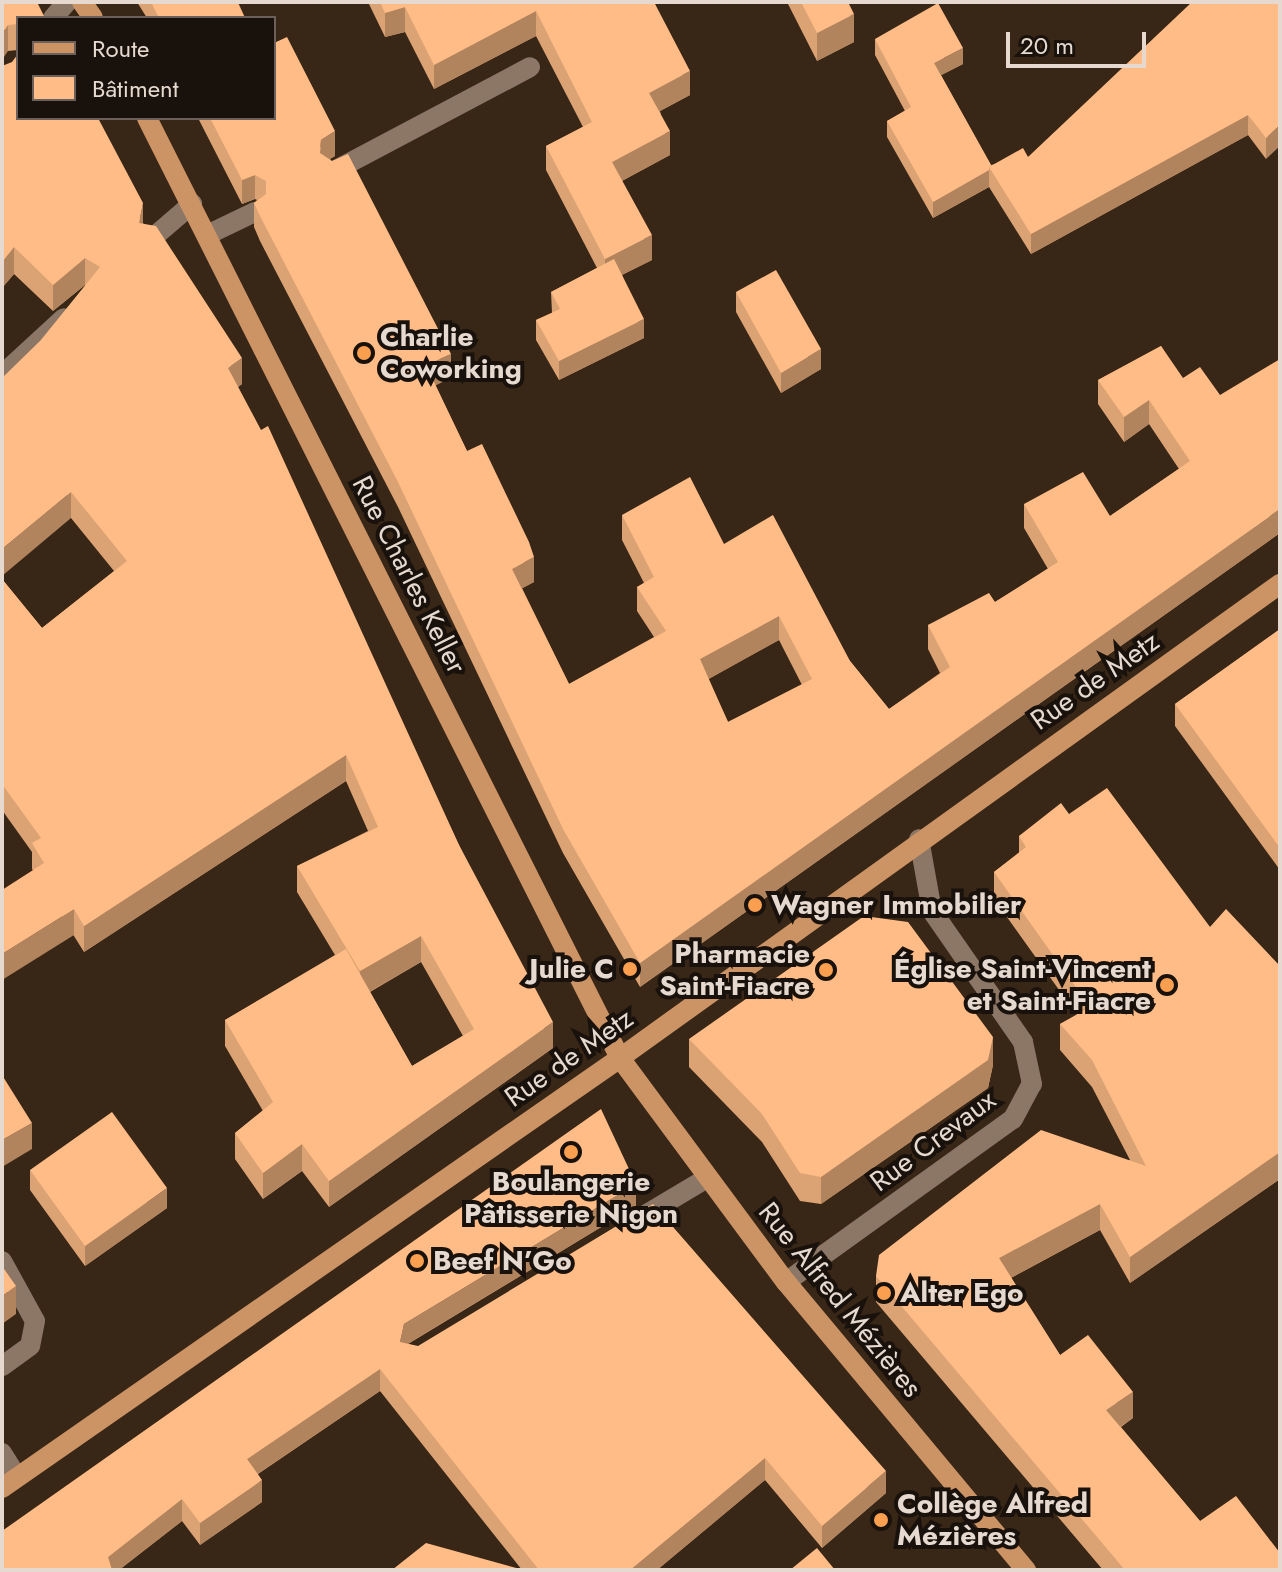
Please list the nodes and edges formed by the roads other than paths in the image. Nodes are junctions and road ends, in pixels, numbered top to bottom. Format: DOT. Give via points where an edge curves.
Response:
graph roads {
  1 [pos="530,67"];
  2 [pos="148,120"];
  3 [pos="332,172"];
  4 [pos="192,204"];
  5 [pos="255,212"];
  6 [pos="207,235"];
  7 [pos="149,241"];
  8 [pos="77,306"];
  9 [pos="2,375"];
  10 [pos="1280,584"];
  11 [pos="919,839"];
  12 [pos="620,1058"];
  13 [pos="707,1178"];
  14 [pos="616,1233"];
  15 [pos="2,1261"];
  16 [pos="786,1282"];
  17 [pos="2,1366"];
  18 [pos="2,1453"];
  19 [pos="10,1482"];
  20 [pos="1026,1570"];
  1 -- 3 [label="street"];
  2 -- 4 [label="main road, Rue Charles Keller"];
  4 -- 6 [label="main road, Rue Charles Keller"];
  4 -- 7 [label="street"];
  5 -- 6 [label="street"];
  6 -- 12 [label="main road, Rue Charles Keller"];
  8 -- 9 [label="street"];
  10 -- 11 [label="main road, Rue de Metz"];
  11 -- 12 [label="main road, Rue de Metz"];
  11 -- 16 [label="street, Rue Crevaux" via="932,911 1023,1042 1032,1084 1013,1119"];
  12 -- 13 [label="main road, Rue Alfred Mézières"];
  12 -- 19 [label="main road, Rue de Metz"];
  13 -- 14 [label="street"];
  13 -- 16 [label="main road, Rue Alfred Mézières"];
  15 -- 17 [label="street" via="35,1321 30,1346"];
  16 -- 20 [label="main road, Rue Alfred Mézières"];
  18 -- 19 [label="street"];
}
